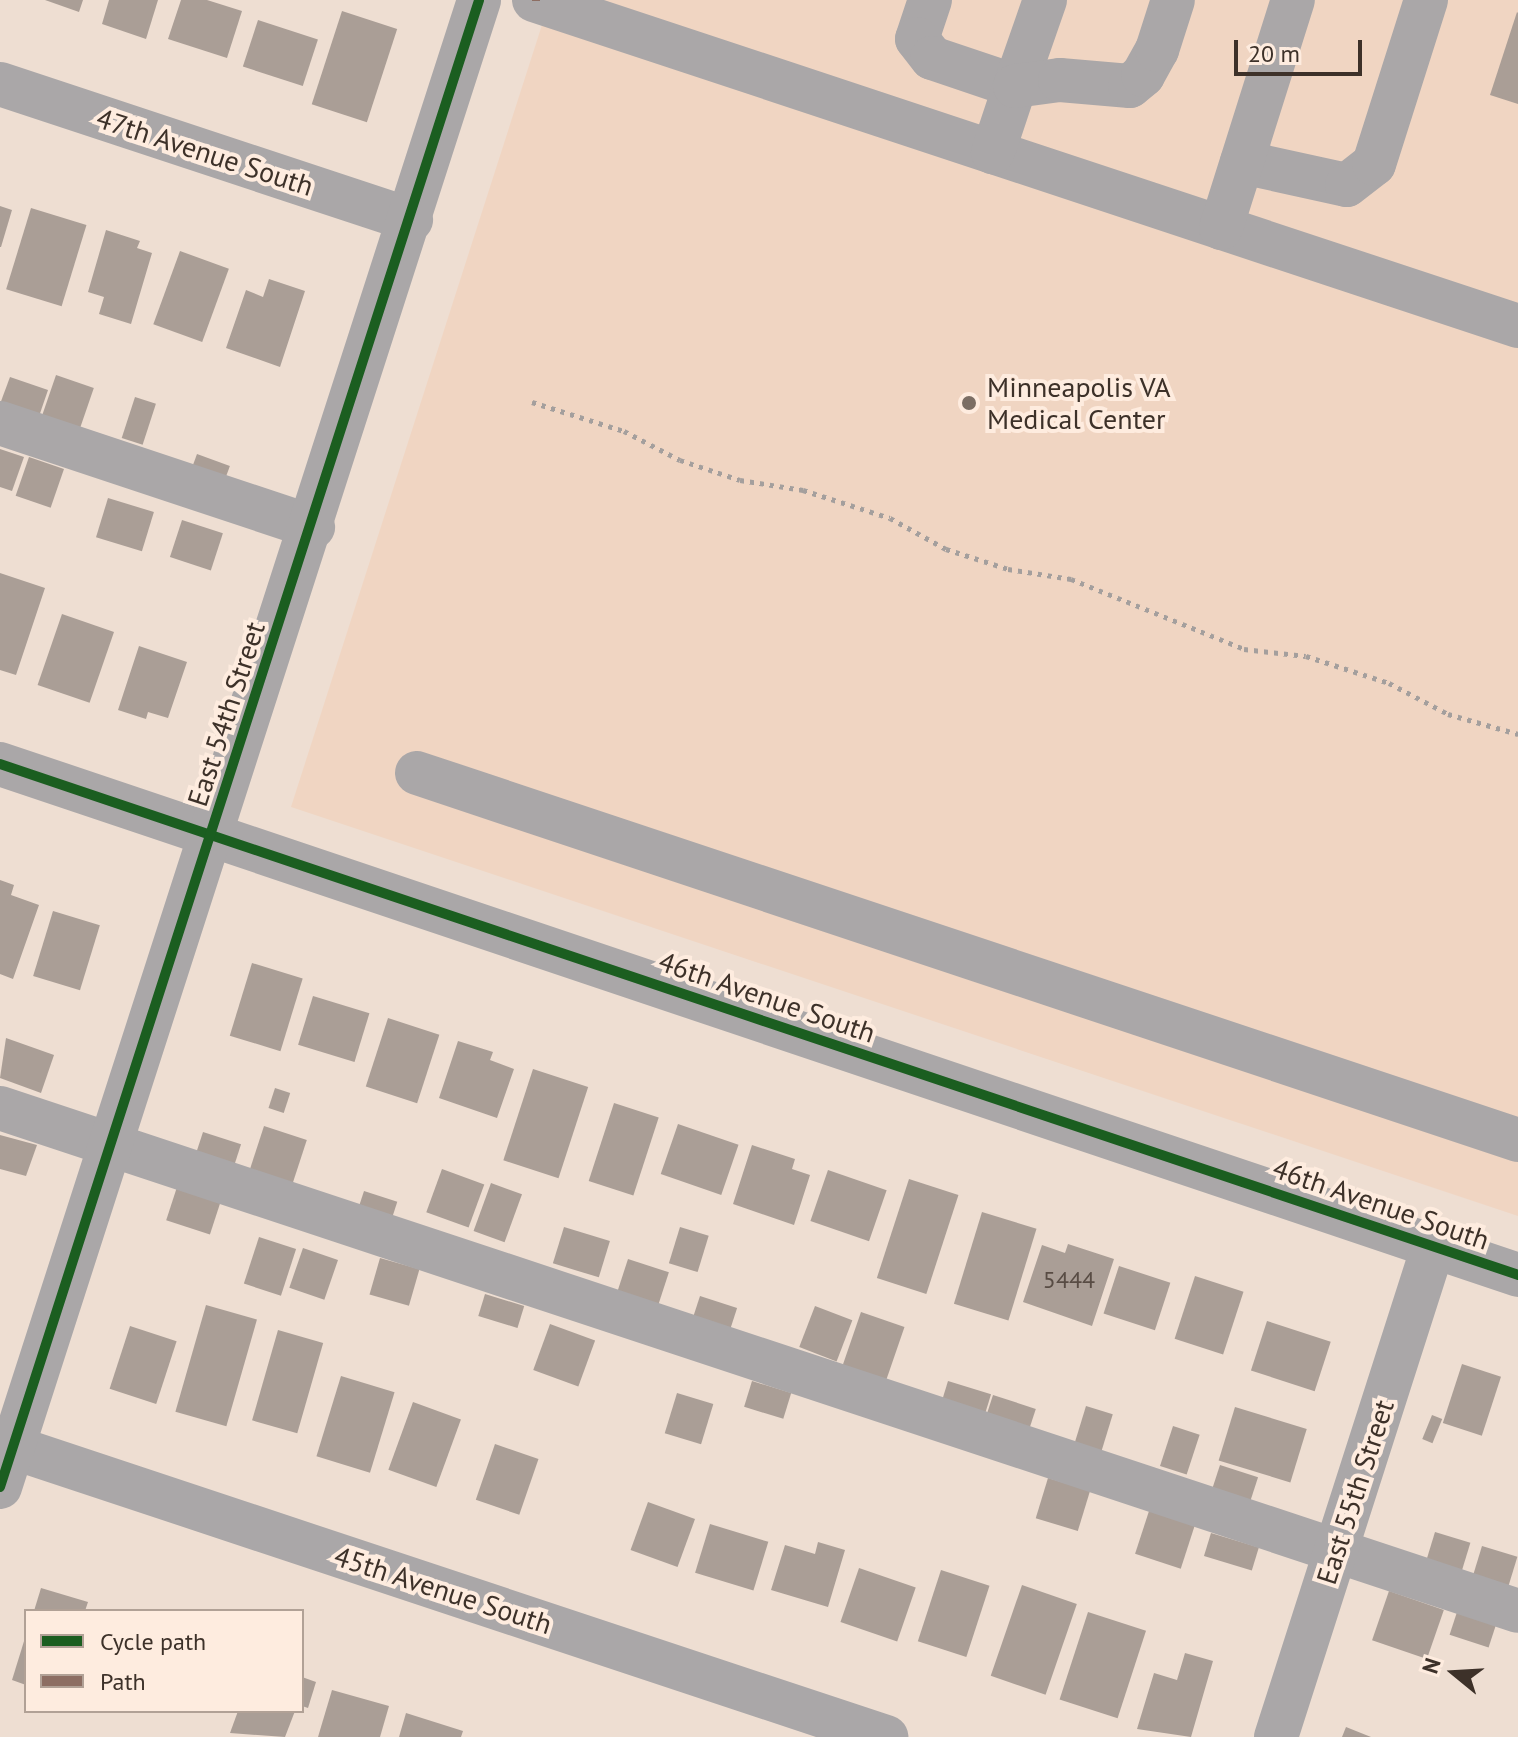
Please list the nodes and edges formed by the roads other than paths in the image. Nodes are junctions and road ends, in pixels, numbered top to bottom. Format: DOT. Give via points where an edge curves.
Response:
graph roads {
  1 [pos="479,0"];
  2 [pos="534,0"];
  3 [pos="930,0"];
  4 [pos="1045,0"];
  5 [pos="1173,0"];
  6 [pos="1293,0"];
  7 [pos="1426,0"];
  8 [pos="0,84"];
  9 [pos="1015,86"];
  10 [pos="993,152"];
  11 [pos="1242,162"];
  12 [pos="411,220"];
  13 [pos="1221,228"];
  14 [pos="1518,326"];
  15 [pos="0,423"];
  16 [pos="313,527"];
  17 [pos="0,764"];
  18 [pos="417,773"];
  19 [pos="212,835"];
  20 [pos="0,1108"];
  21 [pos="1518,1140"];
  22 [pos="111,1145"];
  23 [pos="1433,1247"];
  24 [pos="1518,1275"];
  25 [pos="4,1459"];
  26 [pos="1336,1551"];
  27 [pos="1518,1611"];
  28 [pos="886,1737"];
  29 [pos="1276,1737"];
  1 -- 12 [label="street, East 54th Street"];
  2 -- 10 [label="street"];
  3 -- 9 [label="street" via="917,39 932,58"];
  4 -- 9 [label="street"];
  5 -- 9 [label="street" via="1157,50 1130,86 1060,80"];
  6 -- 11 [label="street"];
  7 -- 11 [label="street" via="1374,164 1347,185"];
  8 -- 12 [label="street, 47th Avenue South"];
  9 -- 10 [label="street"];
  10 -- 13 [label="street"];
  11 -- 13 [label="street"];
  12 -- 16 [label="street, East 54th Street"];
  13 -- 14 [label="street"];
  15 -- 16 [label="street"];
  16 -- 19 [label="street, East 54th Street"];
  17 -- 19 [label="street, 46th Avenue South"];
  18 -- 21 [label="street"];
  19 -- 22 [label="street, East 54th Street"];
  19 -- 23 [label="street, 46th Avenue South"];
  20 -- 22 [label="street"];
  22 -- 25 [label="street, East 54th Street"];
  22 -- 26 [label="street"];
  23 -- 24 [label="street, 46th Avenue South"];
  23 -- 26 [label="street, East 55th Street"];
  25 -- 28 [label="street, 45th Avenue South"];
  26 -- 27 [label="street"];
  26 -- 29 [label="street, East 55th Street"];
}
